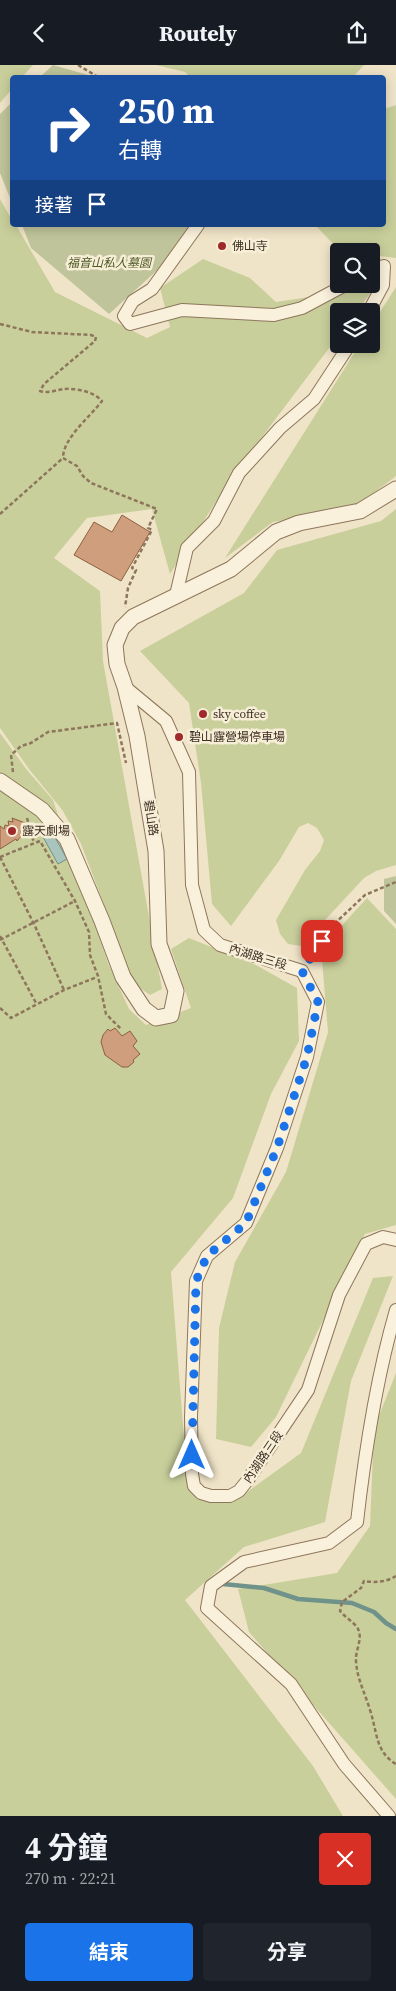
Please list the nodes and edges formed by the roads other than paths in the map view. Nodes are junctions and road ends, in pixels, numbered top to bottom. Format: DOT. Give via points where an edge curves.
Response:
graph roads {
  1 [pos="197,227"];
  2 [pos="380,267"];
  3 [pos="380,291"];
  4 [pos="330,293"];
  5 [pos="344,353"];
  6 [pos="396,489"];
  7 [pos="176,595"];
  8 [pos="125,687"];
  9 [pos="4,776"];
  10 [pos="396,1241"];
  11 [pos="396,1311"];
  12 [pos="389,1816"];
  1 -- 4 [label="street" via="152,289 133,301 124,316 130,324 182,310 274,315 302,307"];
  2 -- 3 [label="street" via="384,266"];
  5 -- 7 [label="street" via="314,399 280,428 239,473 214,521 187,548"];
  6 -- 7 [label="street" via="360,511 299,523 276,532 231,569"];
  7 -- 8 [label="street, 碧山路" via="132,617 122,628 115,645 117,665"];
  8 -- 9 [label="street, 碧山路" via="156,851 159,944 176,991 171,1015 156,1018 144,1009 123,977 67,839 42,810"];
  8 -- 10 [label="street, 內湖路三段" via="166,721 189,772 192,885 204,929 220,945 302,971 318,1002 307,1057 277,1148 246,1223 207,1256 196,1281 192,1473 194,1486 201,1493 230,1496 247,1481 308,1390 339,1295 366,1244 383,1237"];
  11 -- 12 [label="street" via="365,1450 357,1522 329,1543 244,1563 211,1586 207,1608 290,1684 344,1764"];
}
